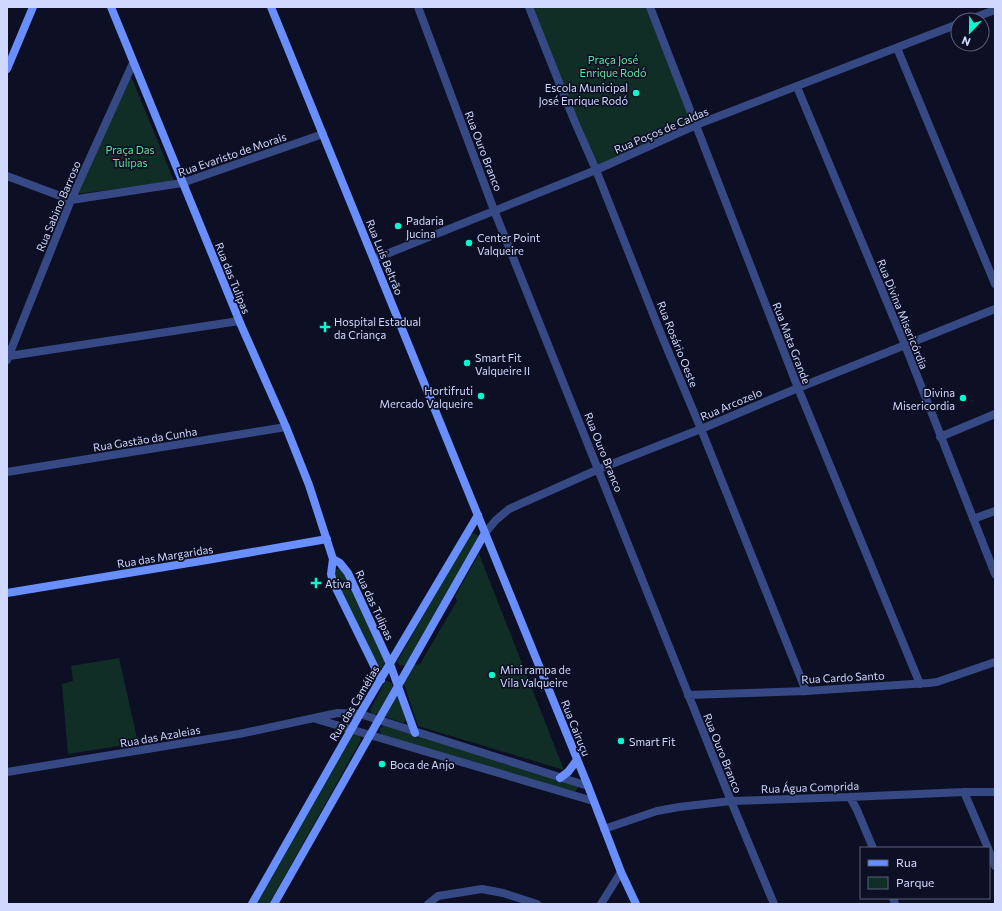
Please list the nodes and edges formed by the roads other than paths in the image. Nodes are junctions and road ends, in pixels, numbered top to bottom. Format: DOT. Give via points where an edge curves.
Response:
graph roads {
  1 [pos="33,7"];
  2 [pos="111,7"];
  3 [pos="271,7"];
  4 [pos="418,7"];
  5 [pos="529,7"];
  6 [pos="650,7"];
  7 [pos="950,27"];
  8 [pos="897,48"];
  9 [pos="133,63"];
  10 [pos="7,69"];
  11 [pos="797,87"];
  12 [pos="696,125"];
  13 [pos="323,134"];
  14 [pos="596,170"];
  15 [pos="7,176"];
  16 [pos="182,183"];
  17 [pos="71,200"];
  18 [pos="494,210"];
  19 [pos="374,259"];
  20 [pos="995,284"];
  21 [pos="995,309"];
  22 [pos="239,321"];
  23 [pos="905,344"];
  24 [pos="8,358"];
  25 [pos="798,388"];
  26 [pos="995,414"];
  27 [pos="286,427"];
  28 [pos="701,429"];
  29 [pos="940,437"];
  30 [pos="598,469"];
  31 [pos="7,472"];
  32 [pos="995,511"];
  33 [pos="478,515"];
  34 [pos="973,519"];
  35 [pos="485,533"];
  36 [pos="327,539"];
  37 [pos="333,559"];
  38 [pos="995,574"];
  39 [pos="7,593"];
  40 [pos="995,662"];
  41 [pos="390,664"];
  42 [pos="381,680"];
  43 [pos="920,684"];
  44 [pos="398,686"];
  45 [pos="806,691"];
  46 [pos="688,695"];
  47 [pos="360,714"];
  48 [pos="315,718"];
  49 [pos="378,720"];
  50 [pos="352,729"];
  51 [pos="415,733"];
  52 [pos="371,734"];
  53 [pos="482,753"];
  54 [pos="577,760"];
  55 [pos="478,767"];
  56 [pos="7,772"];
  57 [pos="560,778"];
  58 [pos="588,786"];
  59 [pos="964,792"];
  60 [pos="995,792"];
  61 [pos="850,797"];
  62 [pos="593,801"];
  63 [pos="731,801"];
  64 [pos="604,829"];
  65 [pos="872,847"];
  66 [pos="988,847"];
  67 [pos="990,854"];
  68 [pos="995,866"];
  69 [pos="621,872"];
  70 [pos="252,904"];
  71 [pos="274,904"];
  72 [pos="428,904"];
  73 [pos="536,904"];
  74 [pos="601,904"];
  75 [pos="636,904"];
  76 [pos="774,904"];
  1 -- 10 [label="street"];
  2 -- 9 [label="street, Rua das Tulipas"];
  3 -- 13 [label="street, Rua Luís Beltrão"];
  4 -- 18 [label="street, Rua Ouro Branco"];
  5 -- 14 [label="street, Rua Rosário Oeste"];
  6 -- 12 [label="street, Rua Mata Grande"];
  7 -- 8 [label="street, Rua Poços de Caldas"];
  8 -- 11 [label="street, Rua Poços de Caldas"];
  8 -- 20 [label="street"];
  9 -- 16 [label="street, Rua das Tulipas"];
  9 -- 17 [label="street, Rua Sabino Barroso"];
  11 -- 12 [label="street, Rua Poços de Caldas"];
  11 -- 23 [label="street, Rua Divina Misericórdia"];
  12 -- 14 [label="street, Rua Poços de Caldas"];
  12 -- 25 [label="street, Rua Mata Grande"];
  13 -- 16 [label="street, Rua Evaristo de Morais"];
  13 -- 19 [label="street, Rua Luís Beltrão"];
  14 -- 18 [label="street, Rua Poços de Caldas"];
  14 -- 28 [label="street, Rua Rosário Oeste"];
  15 -- 17 [label="street, Rua Evaristo de Morais"];
  16 -- 17 [label="street, Rua Evaristo de Morais"];
  16 -- 22 [label="street, Rua das Tulipas"];
  17 -- 24 [label="street, Rua Sabino Barroso"];
  18 -- 19 [label="street, Rua Poços de Caldas"];
  18 -- 30 [label="street, Rua Ouro Branco"];
  19 -- 33 [label="street, Rua Luís Beltrão"];
  21 -- 23 [label="street, Rua Arcozelo"];
  22 -- 24 [label="street"];
  22 -- 27 [label="street, Rua das Tulipas"];
  23 -- 25 [label="street, Rua Arcozelo"];
  23 -- 29 [label="street, Rua Divina Misericórdia"];
  25 -- 28 [label="street, Rua Arcozelo"];
  25 -- 43 [label="street, Rua Mata Grande"];
  26 -- 29 [label="street"];
  27 -- 31 [label="street, Rua Gastão da Cunha"];
  27 -- 36 [label="street, Rua das Tulipas"];
  28 -- 30 [label="street, Rua Arcozelo"];
  28 -- 45 [label="street, Rua Rosário Oeste"];
  29 -- 34 [label="street, Rua Divina Misericórdia"];
  30 -- 35 [label="street, Rua Arcozelo" via="509,509"];
  30 -- 46 [label="street, Rua Ouro Branco"];
  32 -- 34 [label="street"];
  33 -- 35 [label="street, Rua Cairuçu"];
  33 -- 41 [label="street, Rua das Camélias"];
  34 -- 38 [label="street, Rua Divina Misericórdia"];
  35 -- 44 [label="street"];
  35 -- 54 [label="street, Rua Cairuçu"];
  36 -- 37 [label="street, Rua das Tulipas"];
  36 -- 39 [label="street, Rua das Margaridas"];
  37 -- 41 [label="street, Rua das Tulipas" via="348,573"];
  37 -- 42 [label="street, Rua das Tulipas" via="330,574 333,582"];
  40 -- 43 [label="street, Rua Cardo Santo" via="937,682"];
  41 -- 42 [label="street, Rua das Camélias"];
  41 -- 44 [label="street, Rua das Tulipas"];
  42 -- 47 [label="street, Rua das Camélias"];
  43 -- 45 [label="street, Rua Cardo Santo"];
  44 -- 49 [label="street"];
  44 -- 51 [label="street, Rua das Tulipas"];
  45 -- 46 [label="street, Rua Cardo Santo"];
  46 -- 63 [label="street, Rua Ouro Branco"];
  47 -- 48 [label="street, Rua das Azaleias" via="338,713"];
  47 -- 49 [label="street, Rua das Azaleias"];
  47 -- 50 [label="street, Rua das Camélias"];
  48 -- 50 [label="street, Rua das Azaleias"];
  48 -- 56 [label="street, Rua das Azaleias" via="239,734"];
  49 -- 51 [label="street, Rua das Azaleias"];
  49 -- 52 [label="street"];
  50 -- 52 [label="street, Rua das Azaleias"];
  50 -- 70 [label="street, Rua das Camélias"];
  51 -- 53 [label="street, Rua das Azaleias"];
  52 -- 55 [label="street, Rua das Azaleias"];
  52 -- 71 [label="street"];
  53 -- 55 [label="street"];
  53 -- 57 [label="street, Rua das Azaleias"];
  54 -- 57 [label="street"];
  54 -- 58 [label="street, Rua Cairuçu"];
  55 -- 62 [label="street, Rua das Azaleias"];
  57 -- 58 [label="street, Rua das Azaleias"];
  58 -- 62 [label="street, Rua Cairuçu"];
  59 -- 60 [label="street, Rua Água Comprida"];
  59 -- 61 [label="street, Rua Água Comprida"];
  59 -- 66 [label="street"];
  61 -- 63 [label="street, Rua Água Comprida"];
  61 -- 65 [label="street"];
  62 -- 64 [label="street, Rua Cairuçu"];
  63 -- 64 [label="street, Rua Água Comprida" via="657,811"];
  63 -- 76 [label="street, Rua Ouro Branco"];
  64 -- 69 [label="street, Rua Cairuçu"];
  67 -- 68 [label="street"];
  69 -- 74 [label="street"];
  69 -- 75 [label="street, Rua Cairuçu"];
  72 -- 73 [label="street" via="438,896 482,889 504,893"];
}
